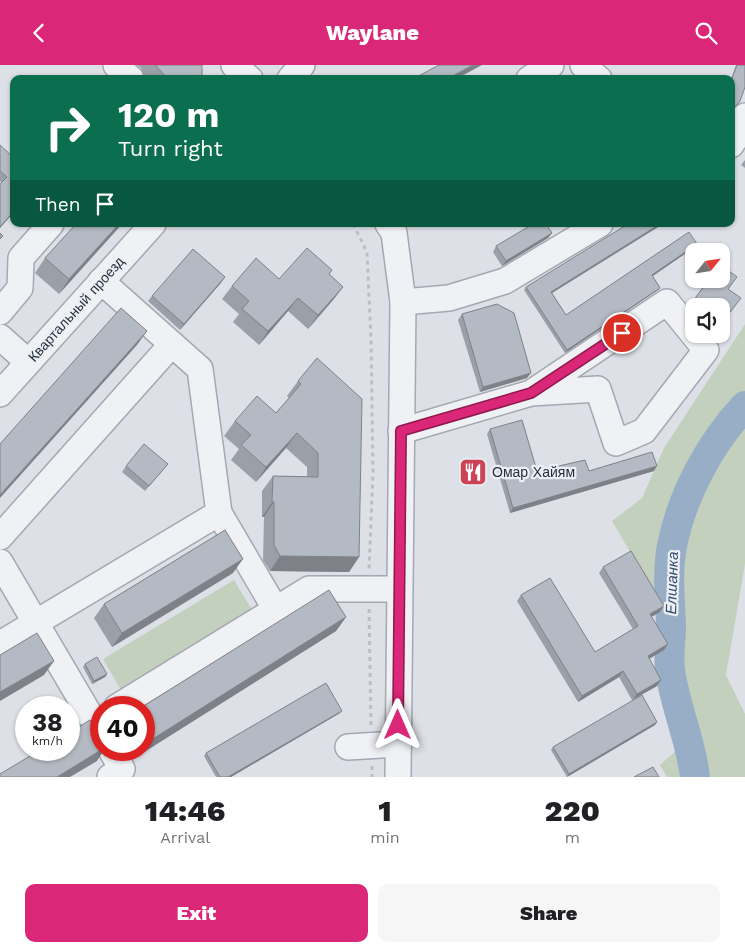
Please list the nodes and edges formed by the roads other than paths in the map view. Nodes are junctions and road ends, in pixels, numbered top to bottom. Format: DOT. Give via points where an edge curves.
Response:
graph roads {
  1 [pos="116,65"];
  2 [pos="234,65"];
  3 [pos="302,65"];
  4 [pos="551,65"];
  5 [pos="583,65"];
  6 [pos="127,75"];
  7 [pos="245,75"];
  8 [pos="293,75"];
  9 [pos="535,75"];
  10 [pos="594,75"];
  11 [pos="745,116"];
  12 [pos="735,139"];
  13 [pos="48,227"];
  14 [pos="150,227"];
  15 [pos="390,227"];
  16 [pos="595,227"];
  17 [pos="101,281"];
  18 [pos="403,302"];
  19 [pos="0,311"];
  20 [pos="0,337"];
  21 [pos="172,344"];
  22 [pos="28,362"];
  23 [pos="531,393"];
  24 [pos="0,395"];
  25 [pos="401,431"];
  26 [pos="219,513"];
  27 [pos="0,537"];
  28 [pos="0,562"];
  29 [pos="399,589"];
  30 [pos="276,610"];
  31 [pos="36,623"];
  32 [pos="0,645"];
  33 [pos="135,696"];
  34 [pos="90,710"];
  35 [pos="398,744"];
  36 [pos="360,746"];
  37 [pos="117,761"];
  38 [pos="110,777"];
  39 [pos="398,777"];
  1 -- 6 [label="street"];
  2 -- 7 [label="street"];
  3 -- 8 [label="street"];
  4 -- 9 [label="street"];
  5 -- 10 [label="street"];
  11 -- 12 [label="street"];
  13 -- 19 [label="street" via="21,259 20,288"];
  14 -- 17 [label="street, Квартальный проезд"];
  15 -- 18 [label="street" via="394,233"];
  16 -- 18 [label="street" via="505,281 448,298"];
  17 -- 21 [label="street"];
  17 -- 22 [label="street, Квартальный проезд"];
  18 -- 25 [label="street"];
  20 -- 22 [label="street"];
  21 -- 26 [label="street" via="200,369"];
  21 -- 27 [label="street"];
  22 -- 24 [label="street, Квартальный проезд"];
  23 -- 23 [label="street" via="667,303 706,350 644,431 616,443 598,389"];
  23 -- 25 [label="street"];
  25 -- 29 [label="street"];
  26 -- 30 [label="street"];
  26 -- 31 [label="street"];
  28 -- 31 [label="street"];
  29 -- 30 [label="street" via="309,589"];
  29 -- 35 [label="street"];
  30 -- 33 [label="street"];
  31 -- 32 [label="street"];
  31 -- 34 [label="street"];
  35 -- 36 [label="street"];
  35 -- 39 [label="street"];
  37 -- 38 [label="street" via="122,769"];
}
